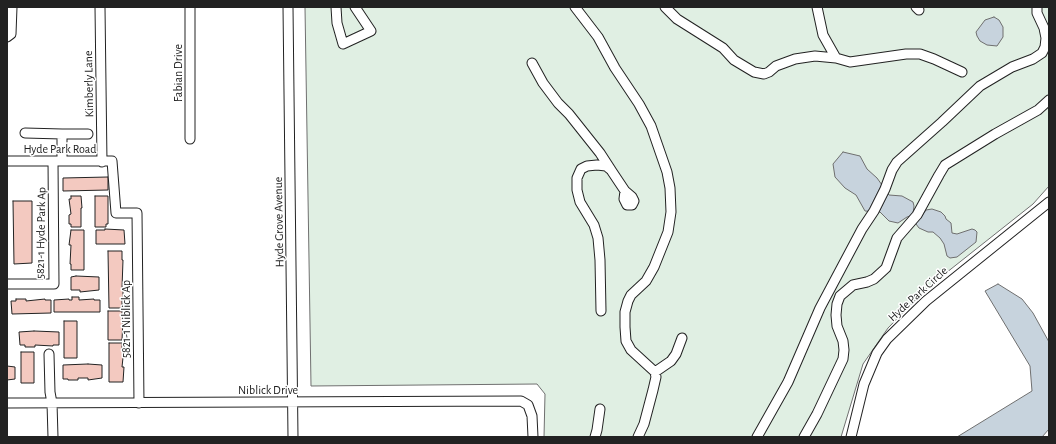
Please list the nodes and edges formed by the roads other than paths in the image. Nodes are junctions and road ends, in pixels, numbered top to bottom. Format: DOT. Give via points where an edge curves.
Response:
graph roads {
  1 [pos="12,7"];
  2 [pos="100,7"];
  3 [pos="190,7"];
  4 [pos="288,7"];
  5 [pos="336,7"];
  6 [pos="355,7"];
  7 [pos="574,7"];
  8 [pos="664,7"];
  9 [pos="817,7"];
  10 [pos="1037,7"];
  11 [pos="7,37"];
  12 [pos="836,58"];
  13 [pos="532,64"];
  14 [pos="962,72"];
  15 [pos="1049,100"];
  16 [pos="25,133"];
  17 [pos="62,134"];
  18 [pos="88,134"];
  19 [pos="190,139"];
  20 [pos="7,161"];
  21 [pos="58,161"];
  22 [pos="112,161"];
  23 [pos="102,162"];
  24 [pos="611,170"];
  25 [pos="625,191"];
  26 [pos="1049,202"];
  27 [pos="7,284"];
  28 [pos="601,311"];
  29 [pos="682,338"];
  30 [pos="49,354"];
  31 [pos="655,372"];
  32 [pos="293,402"];
  33 [pos="7,403"];
  34 [pos="52,403"];
  35 [pos="139,403"];
  36 [pos="600,409"];
  37 [pos="53,437"];
  38 [pos="293,437"];
  39 [pos="532,437"];
  40 [pos="595,437"];
  41 [pos="638,437"];
  42 [pos="756,437"];
  43 [pos="804,437"];
  44 [pos="851,437"];
  1 -- 11 [label="street" via="11,34"];
  2 -- 23 [label="street, Kimberly Lane"];
  3 -- 19 [label="street, Fabian Drive"];
  4 -- 32 [label="street, Hyde Grove Avenue"];
  5 -- 6 [label="street" via="343,44 371,31"];
  7 -- 31 [label="street" via="598,37 639,104 651,126 667,172 671,212 668,232 654,267 646,281 631,295 625,312 626,341 631,350"];
  8 -- 12 [label="street" via="677,19 723,48 734,60 754,72 764,74 795,59 815,56"];
  9 -- 12 [label="street" via="823,34"];
  10 -- 42 [label="street" via="1046,38 1042,53 980,86 897,162 820,308 788,382"];
  12 -- 14 [label="street" via="850,62 920,54"];
  13 -- 24 [label="street" via="543,83"];
  15 -- 43 [label="street" via="1038,110 945,165 917,215 894,243 886,268 874,279 853,286 840,296 836,304 836,315 844,350 843,359"];
  16 -- 17 [label="street"];
  17 -- 18 [label="street"];
  17 -- 21 [label="street"];
  20 -- 21 [label="street, Hyde Park Road"];
  21 -- 23 [label="street, Hyde Park Road"];
  21 -- 27 [label="street, 5821-1 Hyde Park Ap" via="54,284"];
  22 -- 23 [label="street, Hyde Park Road"];
  22 -- 35 [label="street, 5821-1 Niblick Ap" via="116,213 137,213"];
  24 -- 25 [label="street"];
  24 -- 28 [label="street" via="597,164 587,166 581,169 577,178 580,202 594,225 598,238"];
  26 -- 44 [label="street, Hyde Park Circle" via="931,297 887,339 877,353 866,379"];
  29 -- 31 [label="street" via="671,361"];
  30 -- 34 [label="street"];
  31 -- 41 [label="street" via="653,390"];
  32 -- 35 [label="street, Niblick Drive"];
  32 -- 38 [label="street, Hyde Grove Avenue"];
  32 -- 39 [label="street, Niblick Drive" via="521,401 528,405 532,416"];
  33 -- 34 [label="street, Niblick Drive"];
  34 -- 35 [label="street, Niblick Drive"];
  34 -- 37 [label="street"];
  36 -- 40 [label="street"];
}
